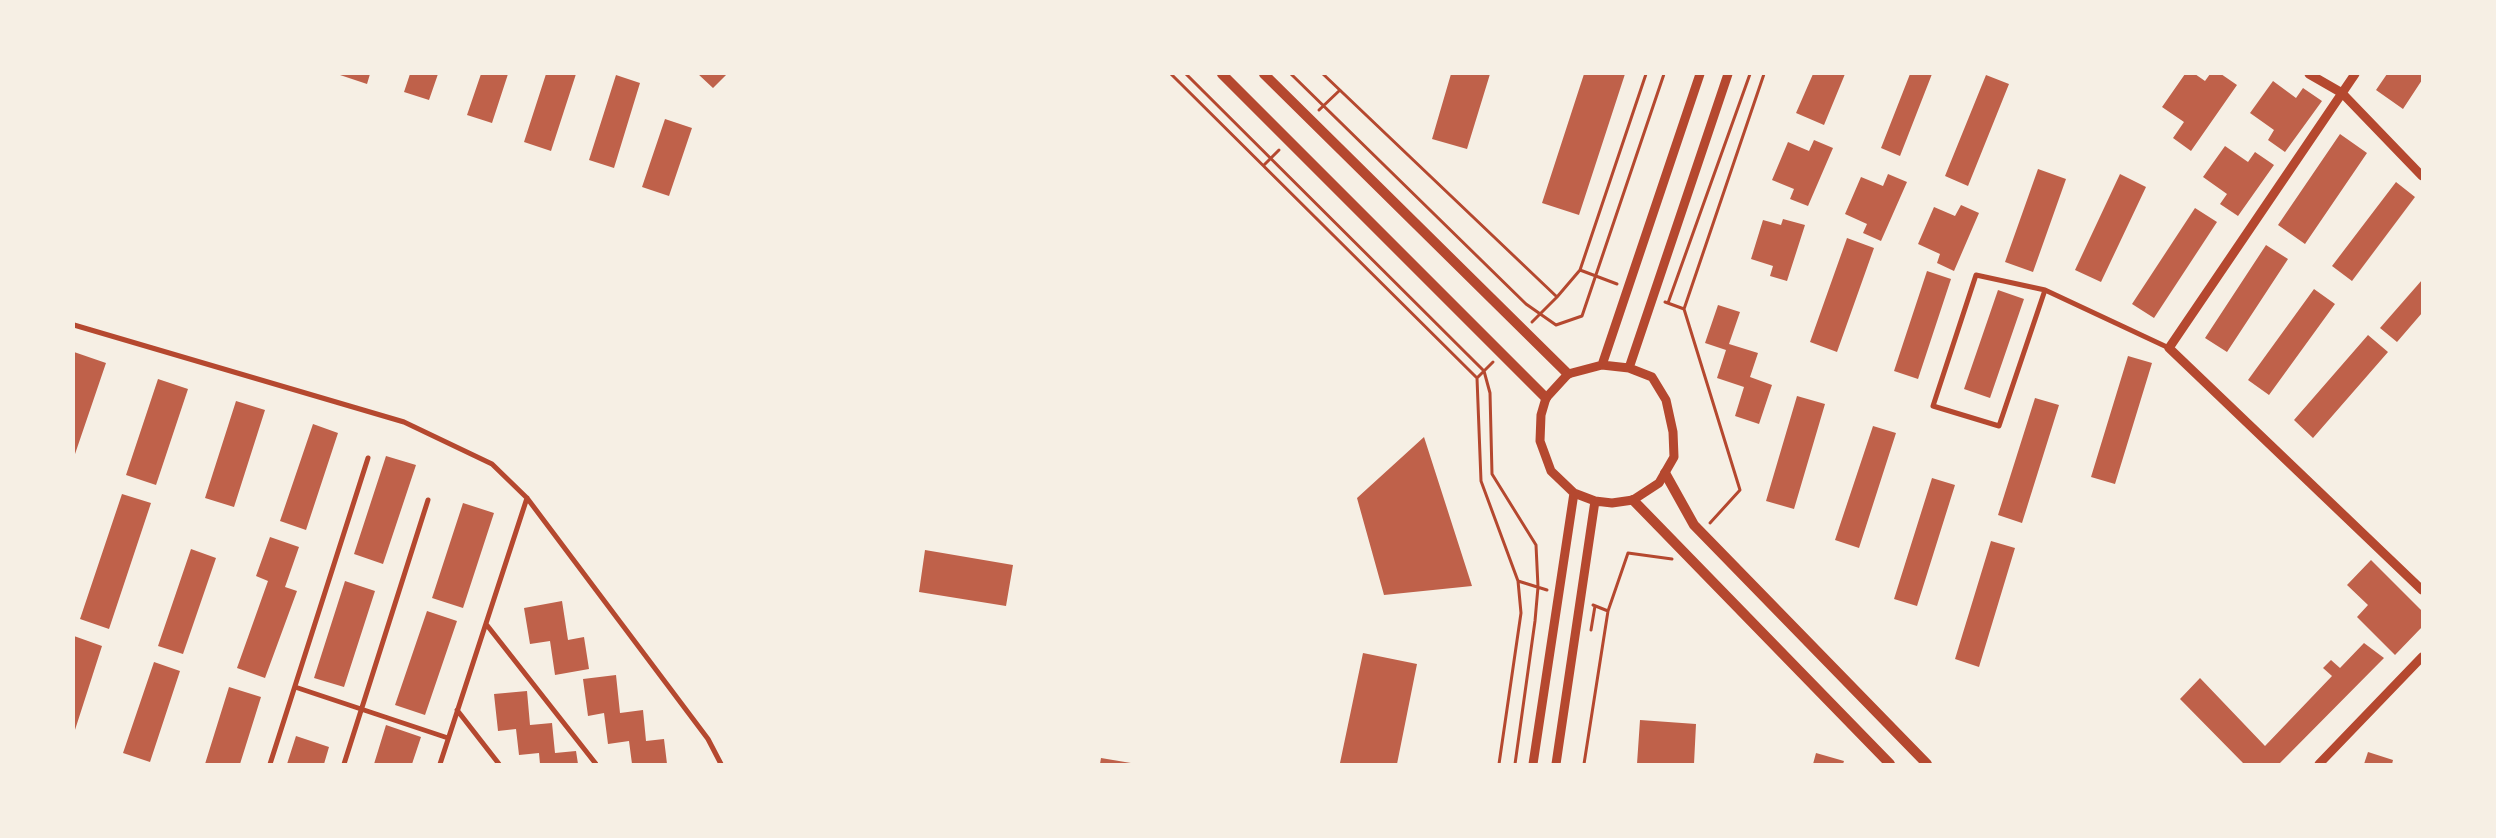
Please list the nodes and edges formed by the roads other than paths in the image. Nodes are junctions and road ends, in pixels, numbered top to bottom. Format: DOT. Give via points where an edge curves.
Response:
graph roads {
  1 [pos="1222,74"];
  2 [pos="1264,74"];
  3 [pos="1700,74"];
  4 [pos="1728,74"];
  5 [pos="2309,74"];
  6 [pos="2355,74"];
  7 [pos="2342,92"];
  8 [pos="2422,176"];
  9 [pos="2044,290"];
  10 [pos="74,325"];
  11 [pos="2168,348"];
  12 [pos="1602,365"];
  13 [pos="1629,368"];
  14 [pos="1568,374"];
  15 [pos="1546,398"];
  16 [pos="368,458"];
  17 [pos="1665,473"];
  18 [pos="1574,492"];
  19 [pos="527,498"];
  20 [pos="428,500"];
  21 [pos="1632,500"];
  22 [pos="1595,501"];
  23 [pos="2422,590"];
  24 [pos="486,624"];
  25 [pos="2422,657"];
  26 [pos="295,687"];
  27 [pos="362,709"];
  28 [pos="457,710"];
  29 [pos="448,738"];
  30 [pos="270,764"];
  31 [pos="344,764"];
  32 [pos="440,764"];
  33 [pos="499,764"];
  34 [pos="596,764"];
  35 [pos="721,764"];
  36 [pos="1533,764"];
  37 [pos="1556,764"];
  38 [pos="1890,764"];
  39 [pos="1927,764"];
  40 [pos="2319,764"];
  1 -- 15 [label="main road"];
  2 -- 14 [label="main road"];
  3 -- 12 [label="street"];
  4 -- 13 [label="street"];
  5 -- 7 [label="street"];
  6 -- 7 [label="street"];
  7 -- 8 [label="street"];
  7 -- 11 [label="street"];
  9 -- 9 [label="street" via="1976,275 1933,406 1999,426"];
  9 -- 11 [label="street"];
  10 -- 19 [label="street" via="404,422 492,464"];
  11 -- 23 [label="street"];
  12 -- 13 [label="street"];
  12 -- 14 [label="street"];
  13 -- 17 [label="street" via="1652,378 1666,400 1674,457"];
  14 -- 15 [label="street"];
  15 -- 18 [label="street" via="1541,415 1540,441 1552,471"];
  16 -- 26 [label="street"];
  17 -- 21 [label="street" via="1659,483"];
  17 -- 39 [label="main road" via="1694,525"];
  18 -- 22 [label="street"];
  18 -- 36 [label="street"];
  19 -- 24 [label="street"];
  19 -- 35 [label="street" via="708,739"];
  20 -- 27 [label="street"];
  21 -- 22 [label="street"];
  21 -- 38 [label="main road"];
  22 -- 37 [label="street"];
  24 -- 28 [label="street"];
  24 -- 34 [label="street"];
  25 -- 40 [label="street"];
  26 -- 27 [label="street"];
  26 -- 30 [label="street"];
  27 -- 29 [label="street"];
  27 -- 31 [label="street"];
  28 -- 29 [label="street"];
  28 -- 33 [label="street"];
  29 -- 32 [label="street"];
}
